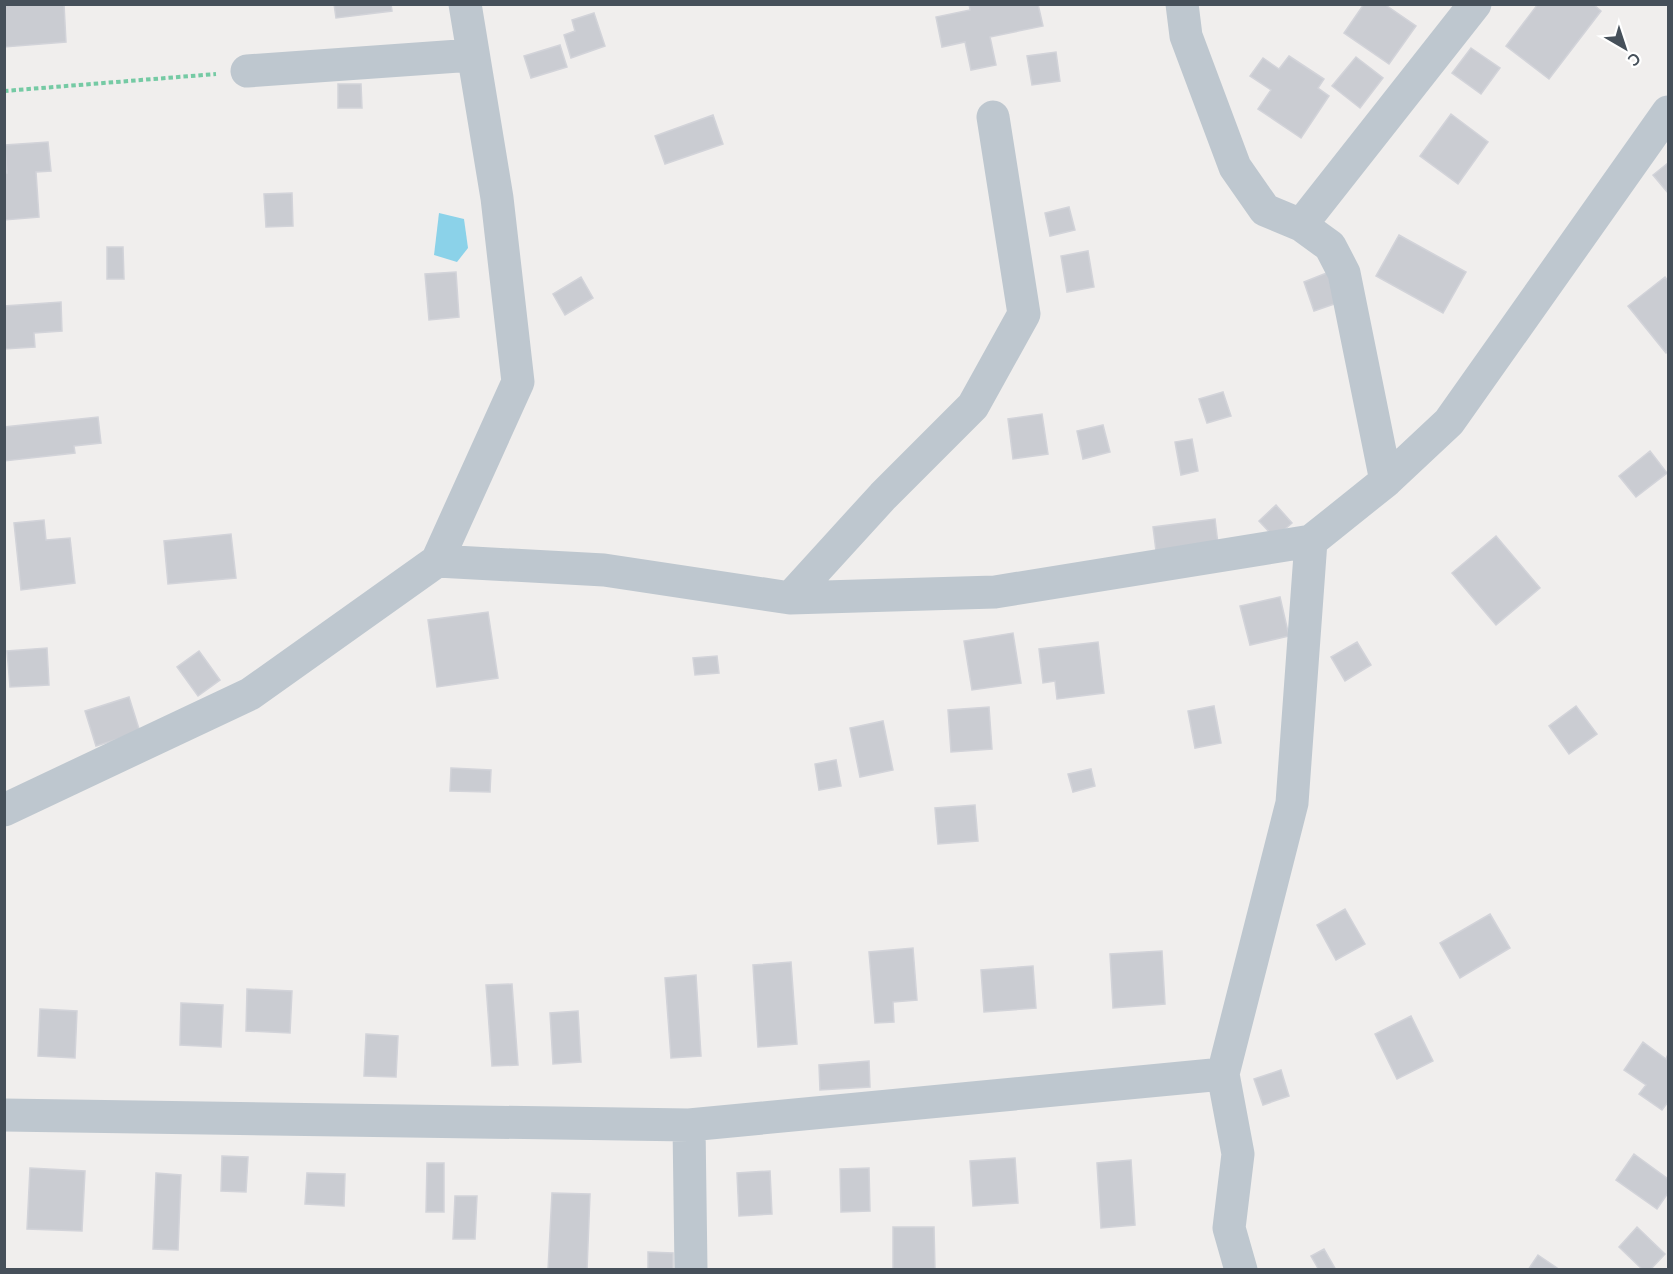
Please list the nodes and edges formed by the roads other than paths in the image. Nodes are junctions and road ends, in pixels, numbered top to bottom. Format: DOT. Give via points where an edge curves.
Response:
graph roads {
  1 [pos="465,4"];
  2 [pos="1182,4"];
  3 [pos="1475,4"];
  4 [pos="473,55"];
  5 [pos="247,71"];
  6 [pos="1668,112"];
  7 [pos="993,117"];
  8 [pos="1301,225"];
  9 [pos="1386,482"];
  10 [pos="1311,541"];
  11 [pos="437,561"];
  12 [pos="790,598"];
  13 [pos="4,810"];
  14 [pos="1223,1074"];
  15 [pos="4,1115"];
  16 [pos="689,1125"];
  17 [pos="691,1269"];
  18 [pos="1241,1269"];
  1 -- 4 [label="street"];
  2 -- 8 [label="street" via="1186,36 1235,167 1265,210"];
  3 -- 8 [label="street"];
  4 -- 5 [label="street"];
  4 -- 11 [label="street" via="497,198 518,382"];
  6 -- 9 [label="street" via="1449,422"];
  7 -- 12 [label="street" via="1024,314 973,406 883,496"];
  8 -- 9 [label="street" via="1330,246 1344,273"];
  9 -- 10 [label="street"];
  10 -- 12 [label="street" via="995,592"];
  10 -- 14 [label="street" via="1292,803"];
  11 -- 12 [label="street" via="604,570"];
  11 -- 13 [label="street" via="250,694"];
  14 -- 16 [label="street"];
  14 -- 18 [label="street" via="1238,1154 1229,1228"];
  15 -- 16 [label="street"];
  16 -- 17 [label="street"];
}
